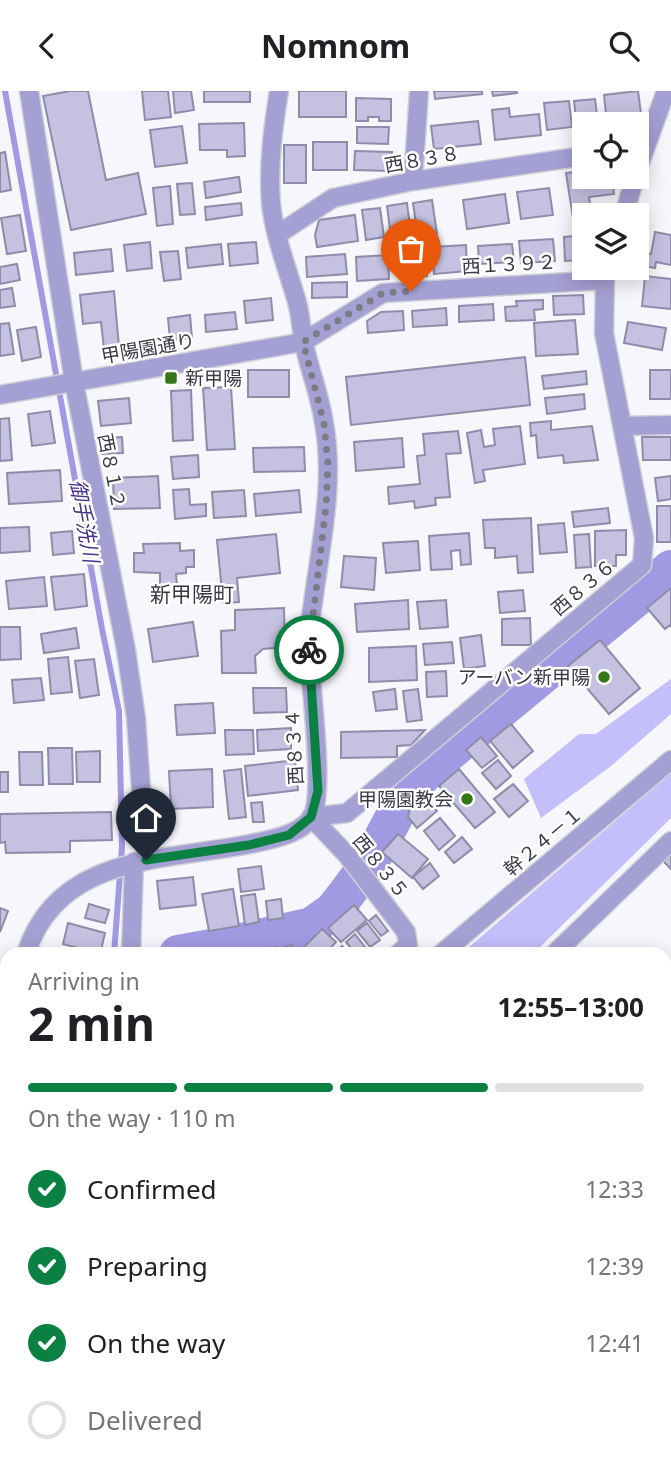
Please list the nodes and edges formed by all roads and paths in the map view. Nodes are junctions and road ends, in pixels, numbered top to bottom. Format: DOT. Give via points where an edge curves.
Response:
graph roads {
  1 [pos="29,91"];
  2 [pos="279,91"];
  3 [pos="419,91"];
  4 [pos="666,91"];
  5 [pos="649,129"];
  6 [pos="572,158"];
  7 [pos="413,181"];
  8 [pos="277,235"];
  9 [pos="572,277"];
  10 [pos="607,280"];
  11 [pos="303,342"];
  12 [pos="74,382"];
  13 [pos="0,395"];
  14 [pos="671,425"];
  15 [pos="623,426"];
  16 [pos="671,760"];
  17 [pos="311,817"];
  18 [pos="671,841"];
  19 [pos="138,861"];
  20 [pos="29,947"];
  21 [pos="131,947"];
  22 [pos="404,947"];
  23 [pos="449,947"];
  24 [pos="561,947"];
  1 -- 12 [label="street, 西８１２"];
  2 -- 8 [label="street, 西８３４" via="270,163"];
  3 -- 7 [label="street"];
  4 -- 5 [label="street"];
  6 -- 7 [label="street, 西８３８"];
  7 -- 8 [label="street, 西８３８" via="333,198"];
  8 -- 11 [label="street, 西８３４" via="300,313"];
  9 -- 11 [label="street, 西１３９２" via="383,293"];
  10 -- 15 [label="street, 西８３６" via="604,333"];
  11 -- 12 [label="street, 甲陽園通り"];
  11 -- 17 [label="street, 西８３４" via="324,423 328,464 308,643 318,791"];
  12 -- 13 [label="street, 甲陽園通り"];
  12 -- 19 [label="street, 西８１２" via="136,718"];
  14 -- 15 [label="street"];
  15 -- 17 [label="street, 西８３６" via="644,538 642,565 346,813"];
  16 -- 23 [label="street, 幹２４－１"];
  17 -- 19 [label="street" via="289,835"];
  17 -- 22 [label="street, 西８３５" via="406,932"];
  18 -- 24 [label="street"];
  19 -- 20 [label="street" via="114,867 68,893 53,906"];
  19 -- 21 [label="street, 西８１２"];
}
